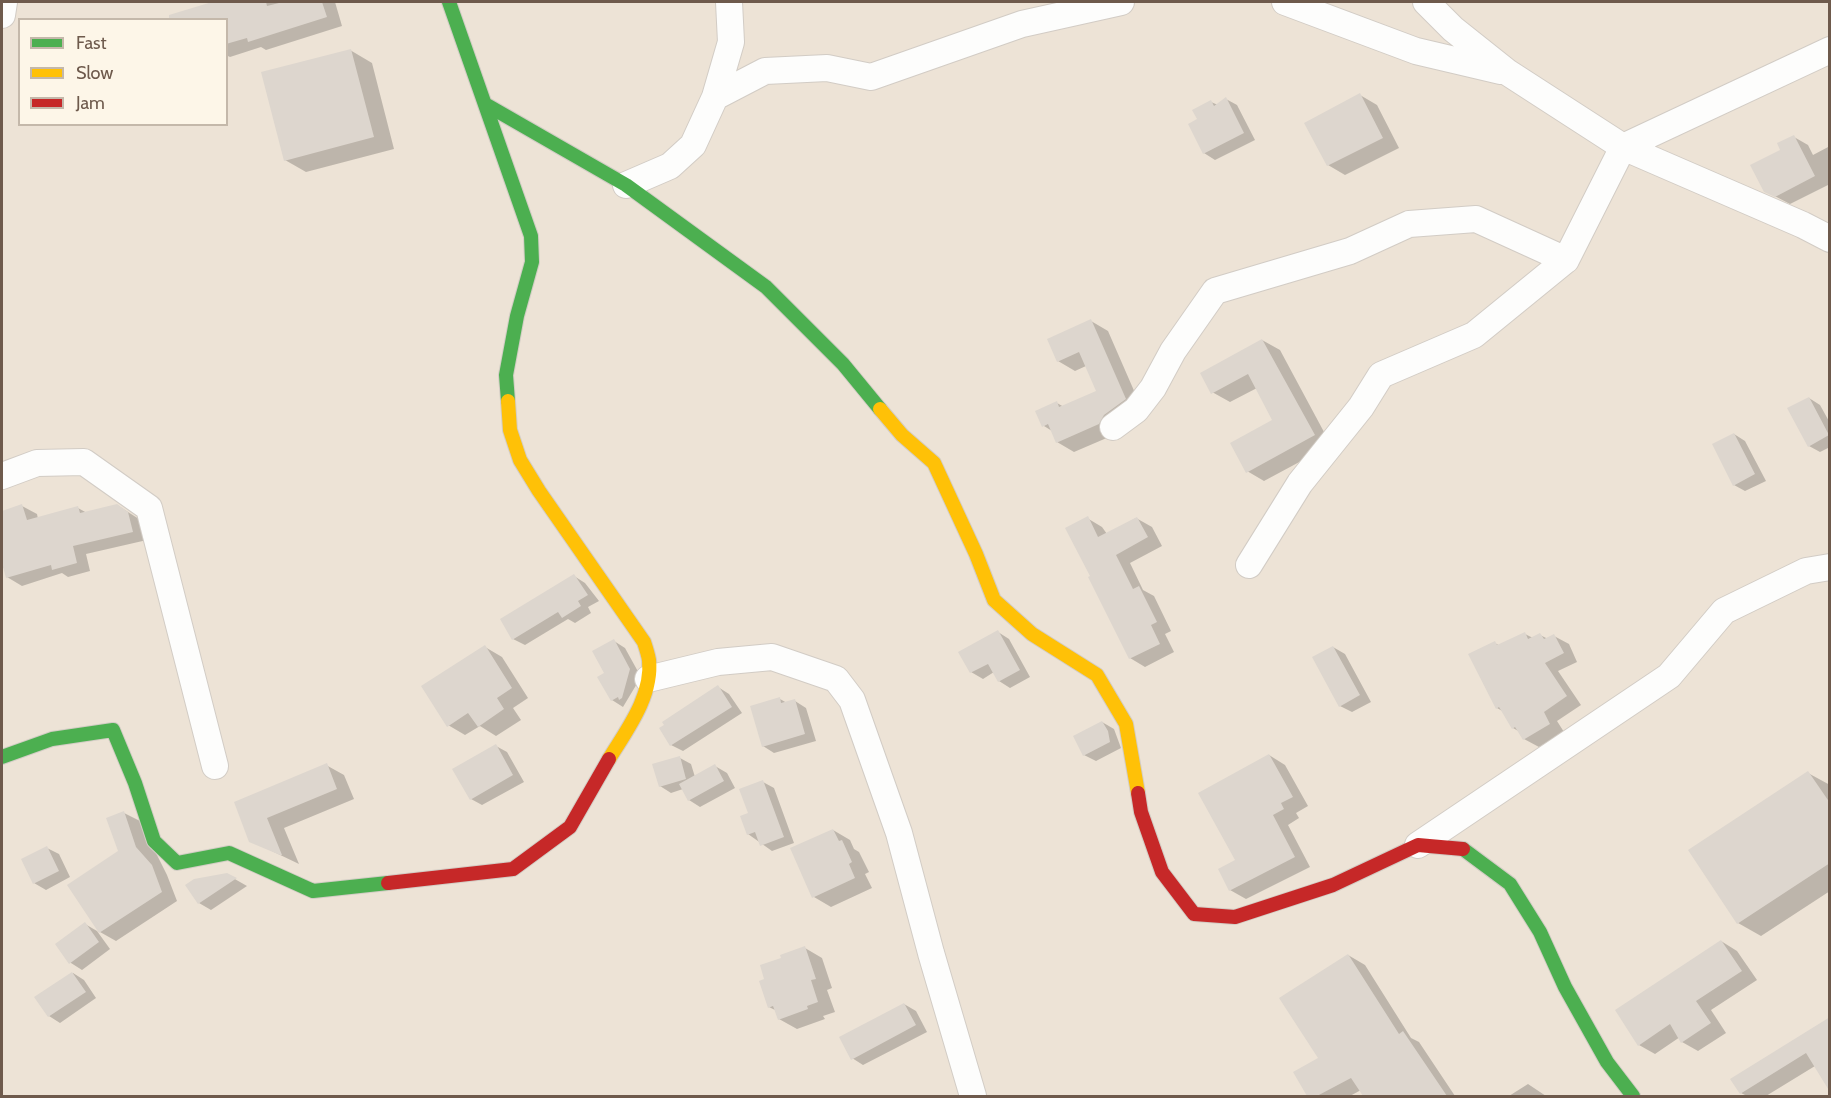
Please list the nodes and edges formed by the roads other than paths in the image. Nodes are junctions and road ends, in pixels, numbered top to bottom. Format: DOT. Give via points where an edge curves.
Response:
graph roads {
  1 [pos="4,2"];
  2 [pos="449,2"];
  3 [pos="729,2"];
  4 [pos="1121,2"];
  5 [pos="1285,2"];
  6 [pos="1426,2"];
  7 [pos="2,15"];
  8 [pos="1830,50"];
  9 [pos="1507,72"];
  10 [pos="715,97"];
  11 [pos="485,104"];
  12 [pos="1623,147"];
  13 [pos="626,185"];
  14 [pos="1830,239"];
  15 [pos="1566,260"];
  16 [pos="1113,428"];
  17 [pos="2,476"];
  18 [pos="1249,566"];
  19 [pos="1830,567"];
  20 [pos="648,679"];
  21 [pos="2,758"];
  22 [pos="214,766"];
  23 [pos="1418,845"];
  24 [pos="973,1096"];
  25 [pos="1633,1096"];
  1 -- 7 [label="street"];
  2 -- 11 [label="street"];
  3 -- 10 [label="street" via="731,42"];
  4 -- 10 [label="street" via="1022,24 871,77 827,68 765,71"];
  5 -- 9 [label="street" via="1416,51"];
  6 -- 9 [label="street"];
  8 -- 12 [label="street"];
  9 -- 12 [label="street"];
  10 -- 13 [label="street" via="693,145 670,166"];
  11 -- 13 [label="street"];
  11 -- 20 [label="street" via="531,236 532,262 506,375 510,430 520,460 539,491 645,642 650,660"];
  12 -- 14 [label="street"];
  12 -- 15 [label="street"];
  13 -- 23 [label="street" via="766,287 843,364 902,435 934,463 994,600 1032,634 1096,675 1126,724 1141,812 1161,872 1194,914 1235,917 1333,885"];
  15 -- 16 [label="street" via="1476,219 1409,224 1350,250 1215,291 1173,351 1153,388 1136,410"];
  15 -- 18 [label="street" via="1474,335 1381,375 1361,407 1300,483"];
  17 -- 22 [label="street" via="37,463 84,462 149,508"];
  19 -- 23 [label="street" via="1806,571 1724,611 1669,676"];
  20 -- 21 [label="street" via="638,709 570,827 513,869 312,891 229,853 177,863 154,841 113,730 52,739"];
  20 -- 24 [label="street" via="718,662 772,657 836,679 852,700 899,833"];
  23 -- 25 [label="street" via="1466,849 1510,884 1540,932 1606,1062"];
}
